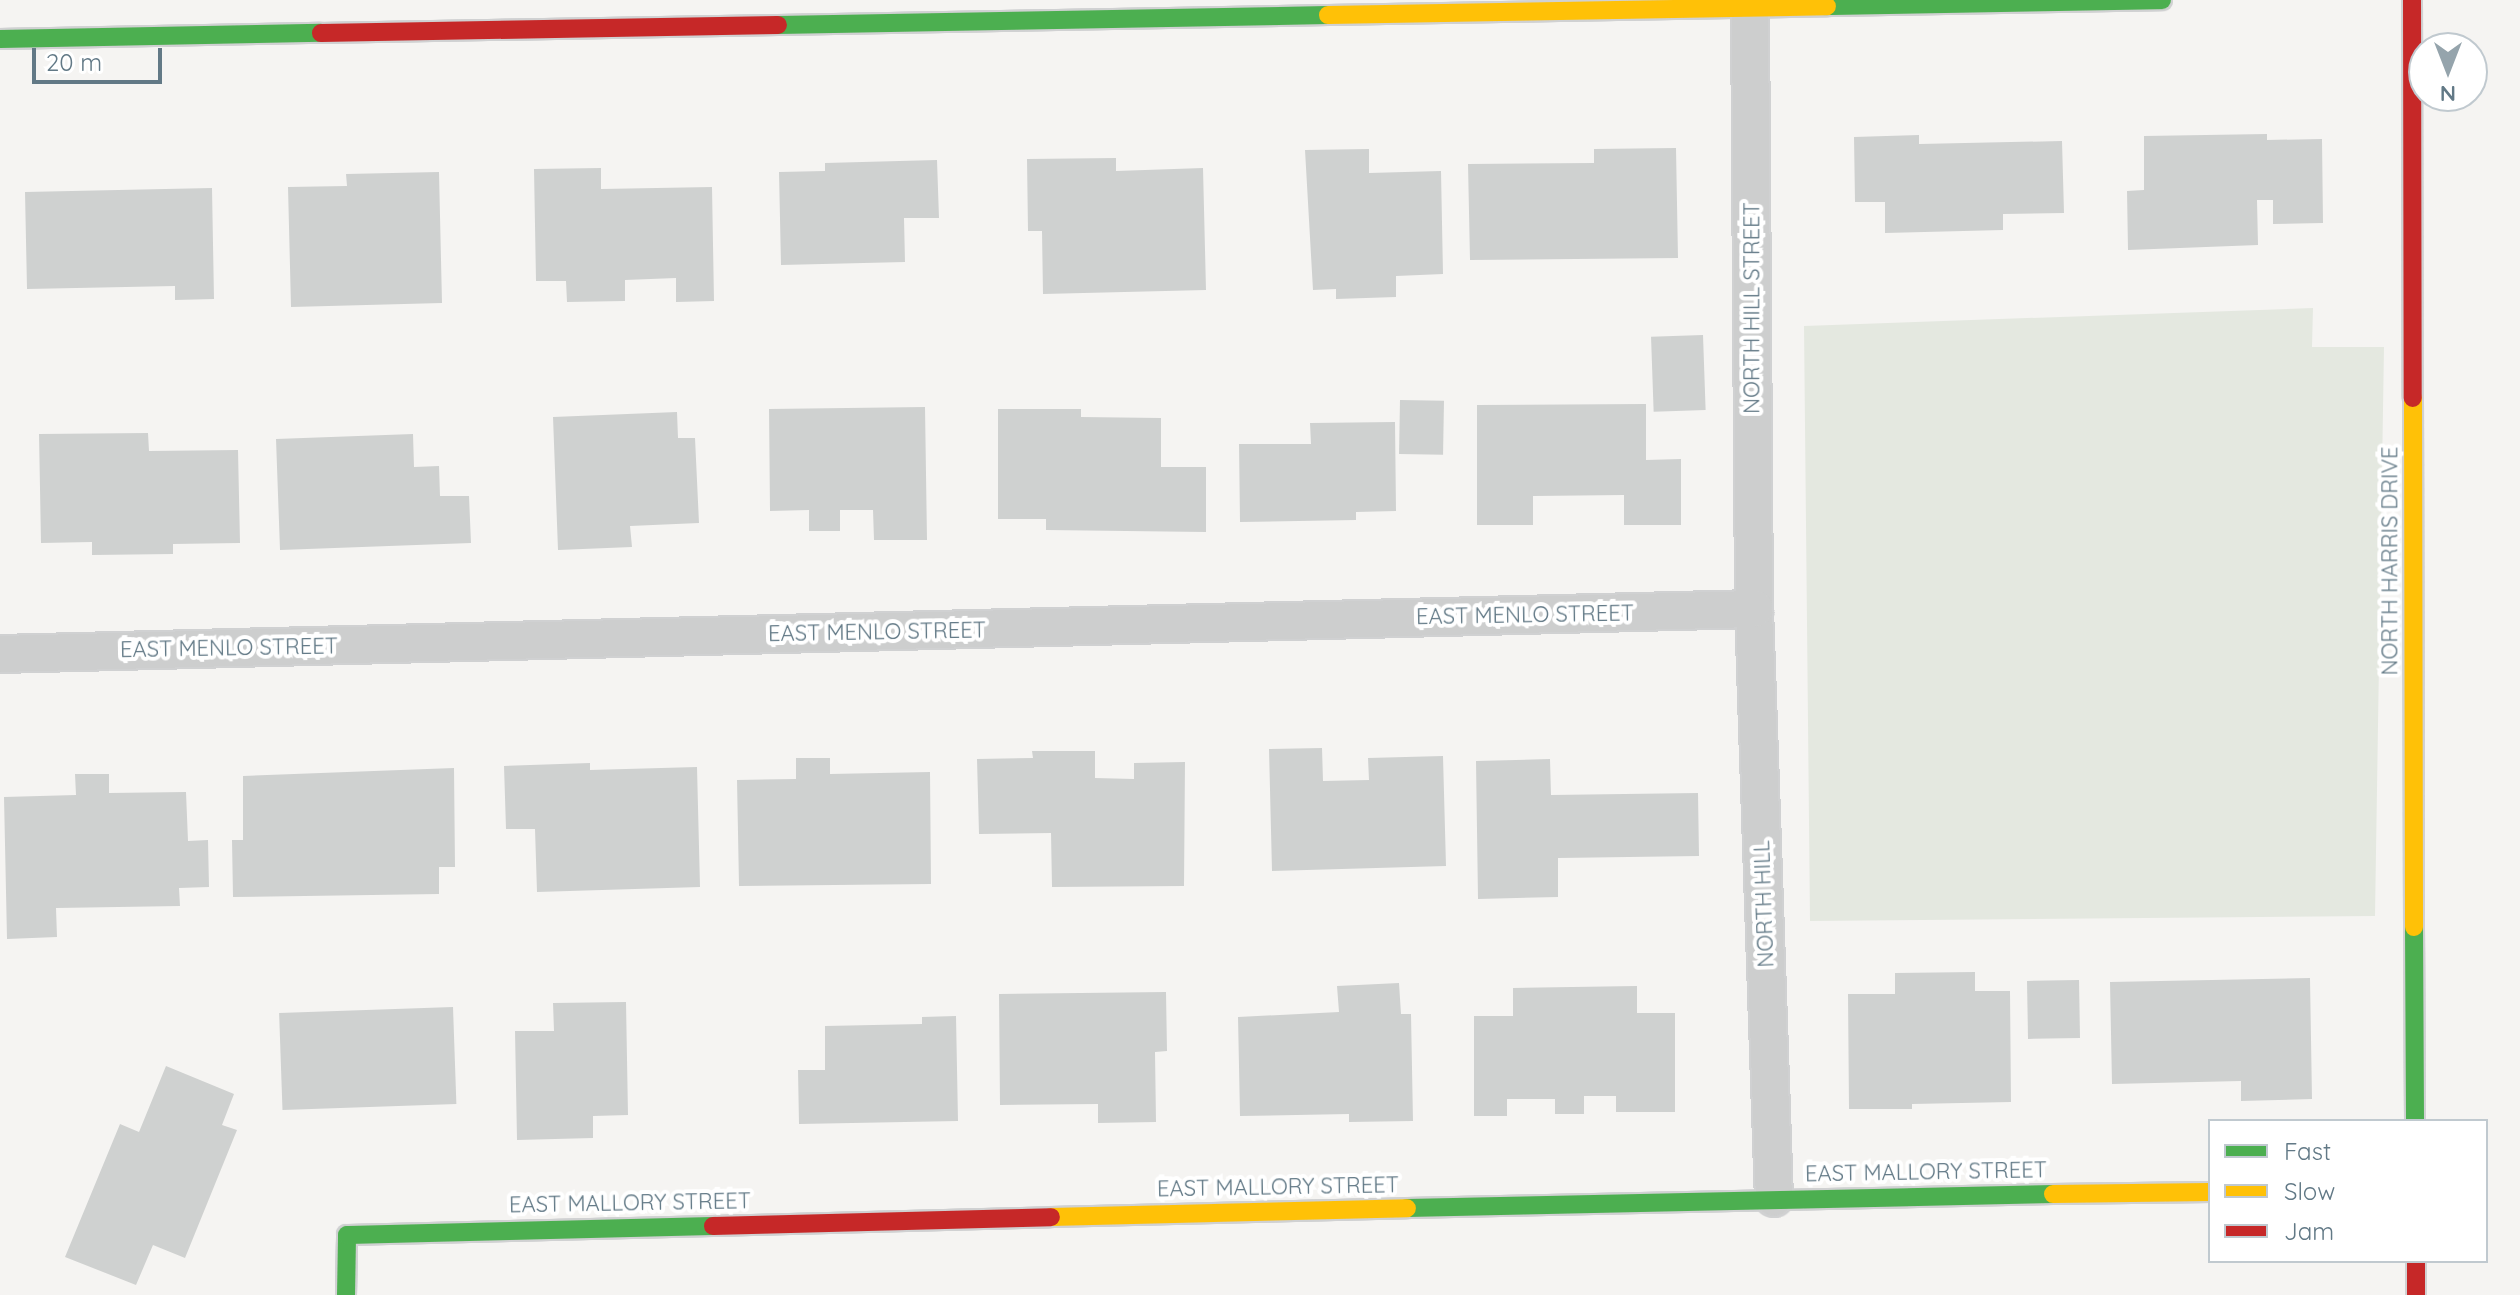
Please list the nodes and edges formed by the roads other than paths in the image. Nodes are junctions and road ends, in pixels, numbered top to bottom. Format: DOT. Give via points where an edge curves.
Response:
graph roads {
  1 [pos="2162,0"];
  2 [pos="2412,0"];
  3 [pos="1750,6"];
  4 [pos="0,39"];
  5 [pos="1754,609"];
  6 [pos="0,654"];
  7 [pos="2415,1119"];
  8 [pos="2208,1192"];
  9 [pos="1774,1198"];
  10 [pos="2416,1263"];
  11 [pos="346,1295"];
  12 [pos="2416,1295"];
  1 -- 3 [label="street"];
  2 -- 7 [label="street, NORTH HARRIS DRIVE"];
  3 -- 4 [label="street"];
  3 -- 5 [label="street, NORTH HILL STREET"];
  5 -- 6 [label="street, EAST MENLO STREET"];
  5 -- 9 [label="street, NORTH HILL"];
  8 -- 9 [label="street, EAST MALLORY STREET"];
  9 -- 11 [label="street, EAST MALLORY STREET" via="347,1235"];
  10 -- 12 [label="street"];
}
